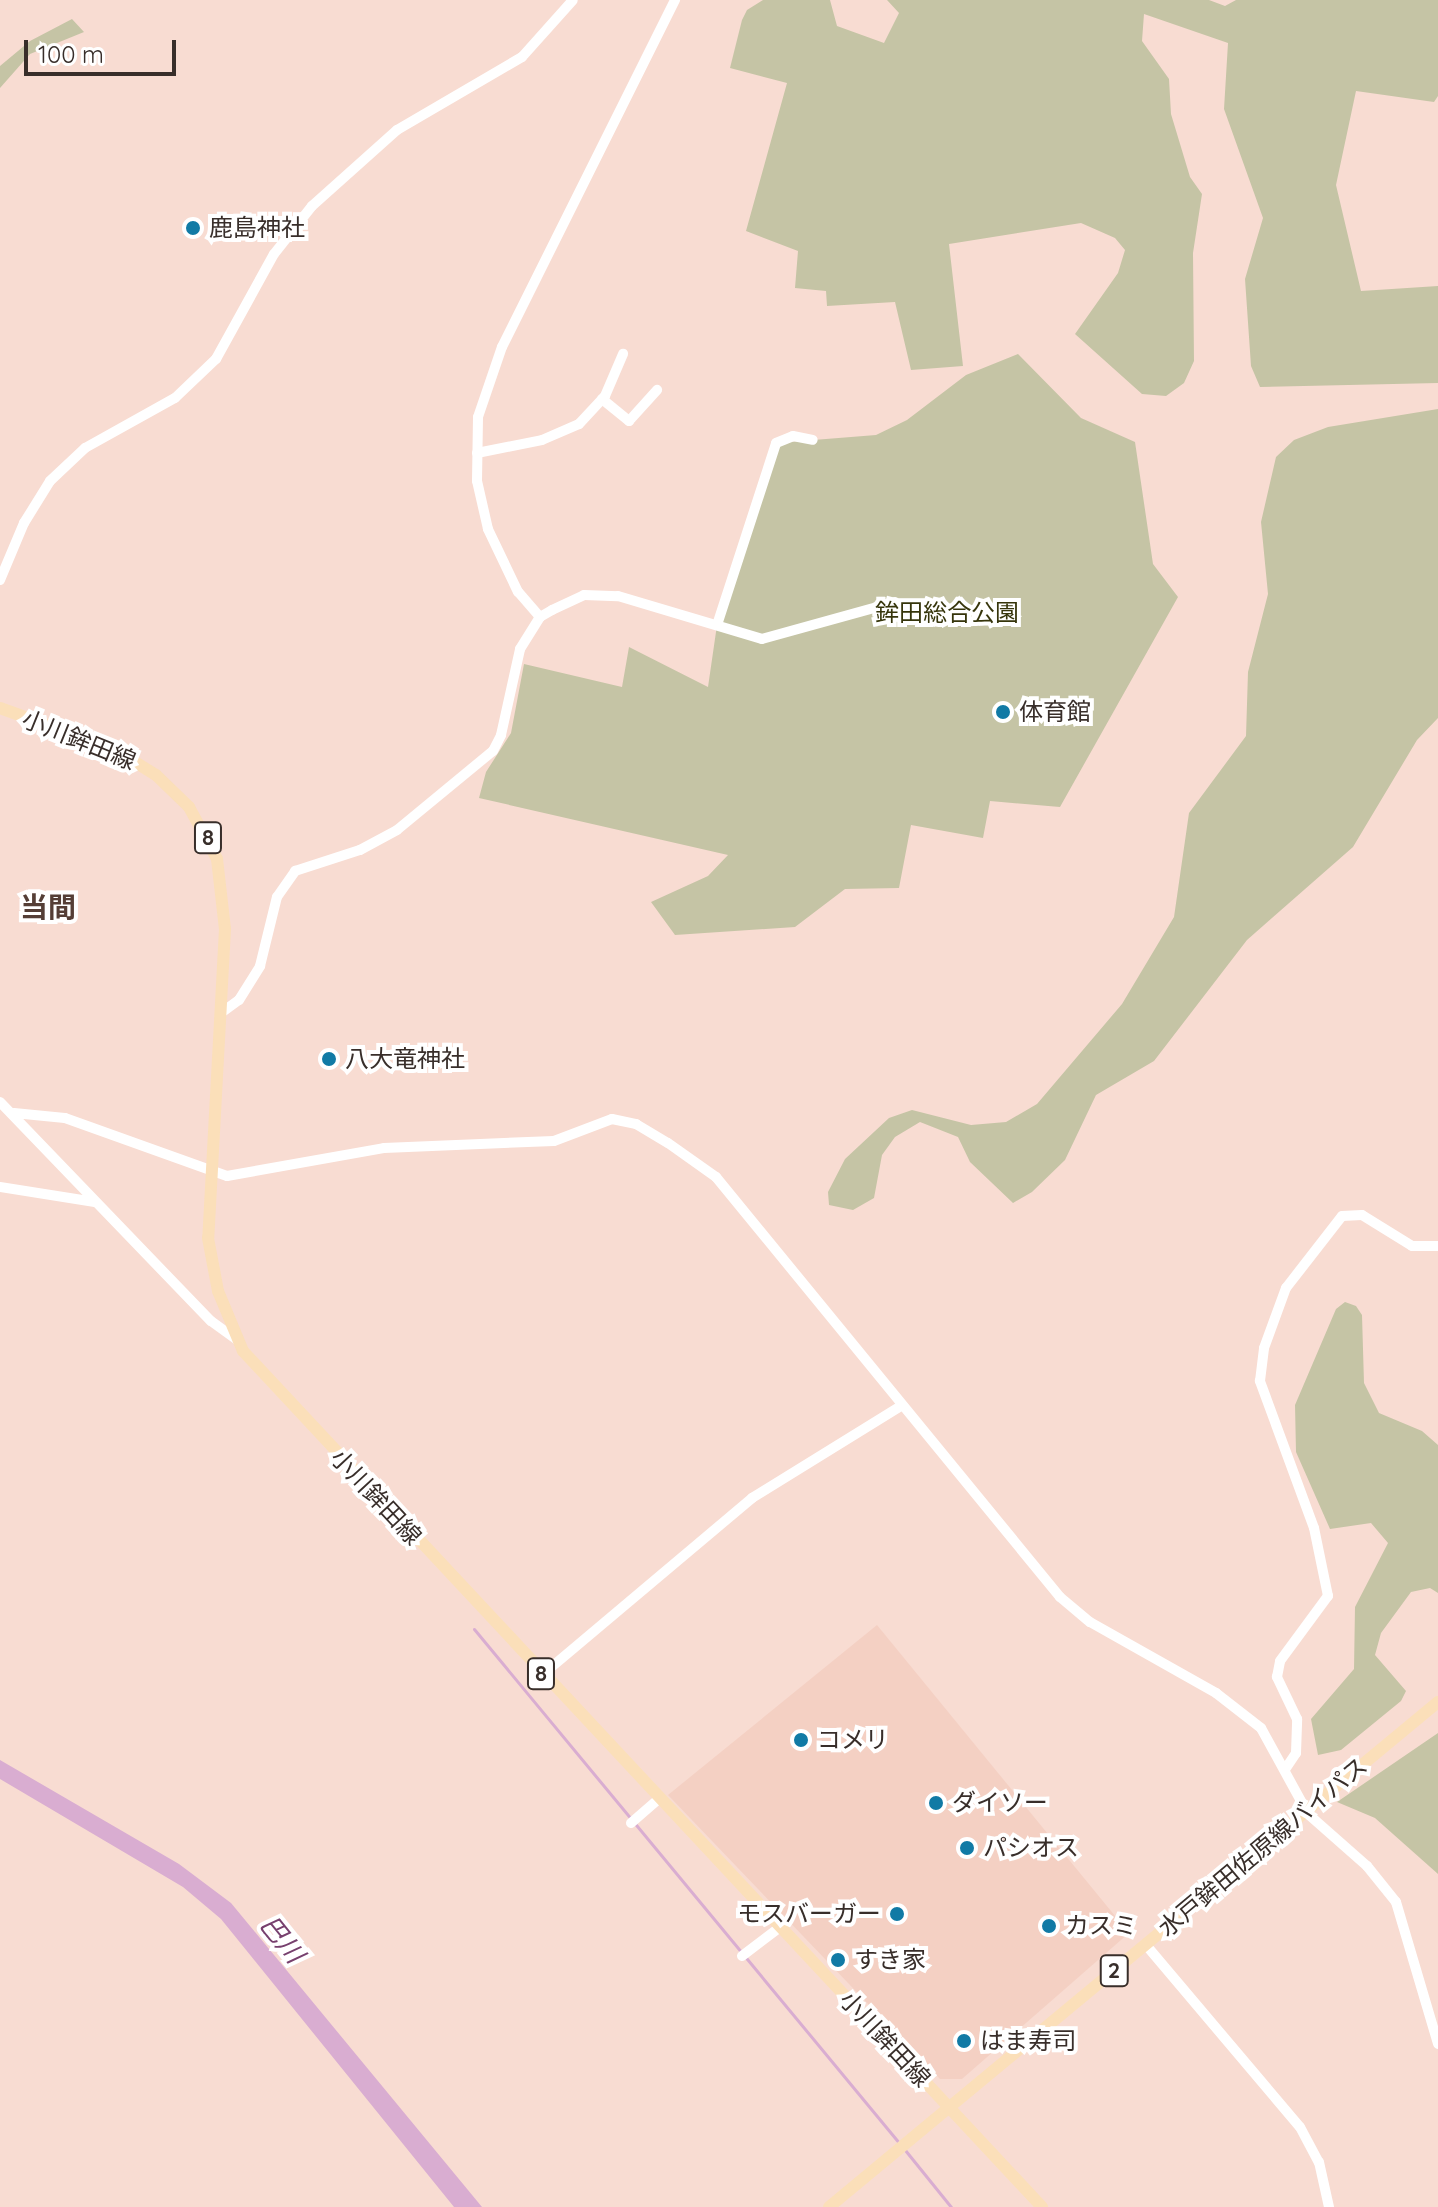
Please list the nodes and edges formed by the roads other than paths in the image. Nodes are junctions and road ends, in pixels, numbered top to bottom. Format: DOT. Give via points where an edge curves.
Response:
graph roads {
  1 [pos="573,0"];
  2 [pos="675,0"];
  3 [pos="623,354"];
  4 [pos="657,390"];
  5 [pos="602,399"];
  6 [pos="813,440"];
  7 [pos="477,453"];
  8 [pos="0,580"];
  9 [pos="895,602"];
  10 [pos="540,617"];
  11 [pos="717,625"];
  12 [pos="0,708"];
  13 [pos="221,1013"];
  14 [pos="0,1102"];
  15 [pos="14,1113"];
  16 [pos="0,1187"];
  17 [pos="95,1202"];
  18 [pos="1438,1246"];
  19 [pos="237,1340"];
  20 [pos="901,1406"];
  21 [pos="542,1675"];
  22 [pos="1438,1702"];
  23 [pos="1286,1768"];
  24 [pos="659,1799"];
  25 [pos="633,1821"];
  26 [pos="780,1927"];
  27 [pos="1146,1945"];
  28 [pos="744,1954"];
  29 [pos="1438,2044"];
  30 [pos="949,2108"];
  31 [pos="829,2207"];
  32 [pos="1042,2207"];
  33 [pos="1329,2207"];
  1 -- 8 [label="street" via="522,57 397,130 312,206 270,260 216,359 175,398 85,448 50,481"];
  2 -- 7 [label="street" via="492,371 478,417"];
  3 -- 5 [label="street"];
  4 -- 5 [label="street" via="629,421"];
  5 -- 7 [label="street" via="565,433"];
  6 -- 11 [label="street" via="793,436 776,443"];
  7 -- 10 [label="street" via="478,493 494,547 518,592"];
  9 -- 11 [label="street" via="779,637 762,639"];
  10 -- 11 [label="street" via="584,595 600,594 633,598"];
  10 -- 13 [label="street" via="520,649 493,751 397,830 360,850 295,871 277,897 260,966 239,1000"];
  12 -- 13 [label="main road, 小川鉾田線 / 8" via="126,755 163,780 189,807 211,844 225,891"];
  13 -- 19 [label="main road, 小川鉾田線 / 8" via="209,1210 212,1267"];
  14 -- 15 [label="street"];
  15 -- 17 [label="street"];
  15 -- 20 [label="street" via="65,1118 203,1171 247,1176 384,1148 554,1141 612,1119 636,1124 716,1177"];
  16 -- 17 [label="street"];
  17 -- 19 [label="street" via="211,1321"];
  18 -- 23 [label="street" via="1412,1246 1362,1215 1342,1216 1286,1288 1264,1348 1260,1381 1314,1528 1328,1596 1280,1661 1277,1677 1297,1719 1296,1753"];
  19 -- 21 [label="main road, 小川鉾田線 / 8" via="269,1384"];
  20 -- 21 [label="street" via="752,1498"];
  20 -- 23 [label="street" via="1060,1597 1090,1622 1237,1707 1261,1728"];
  21 -- 24 [label="main road, 小川鉾田線 / 8"];
  22 -- 27 [label="main road, 水戸鉾田佐原線バイパス / 2"];
  23 -- 29 [label="street" via="1308,1814 1367,1866 1396,1902"];
  24 -- 25 [label="street"];
  24 -- 26 [label="main road, 小川鉾田線 / 8"];
  26 -- 28 [label="street"];
  26 -- 30 [label="main road, 小川鉾田線 / 8"];
  27 -- 30 [label="main road, 水戸鉾田佐原線バイパス / 2"];
  27 -- 33 [label="street" via="1300,2127 1319,2162"];
  30 -- 31 [label="main road, 水戸鉾田佐原線バイパス / 2"];
  30 -- 32 [label="main road, 小川鉾田線 / 8"];
}
